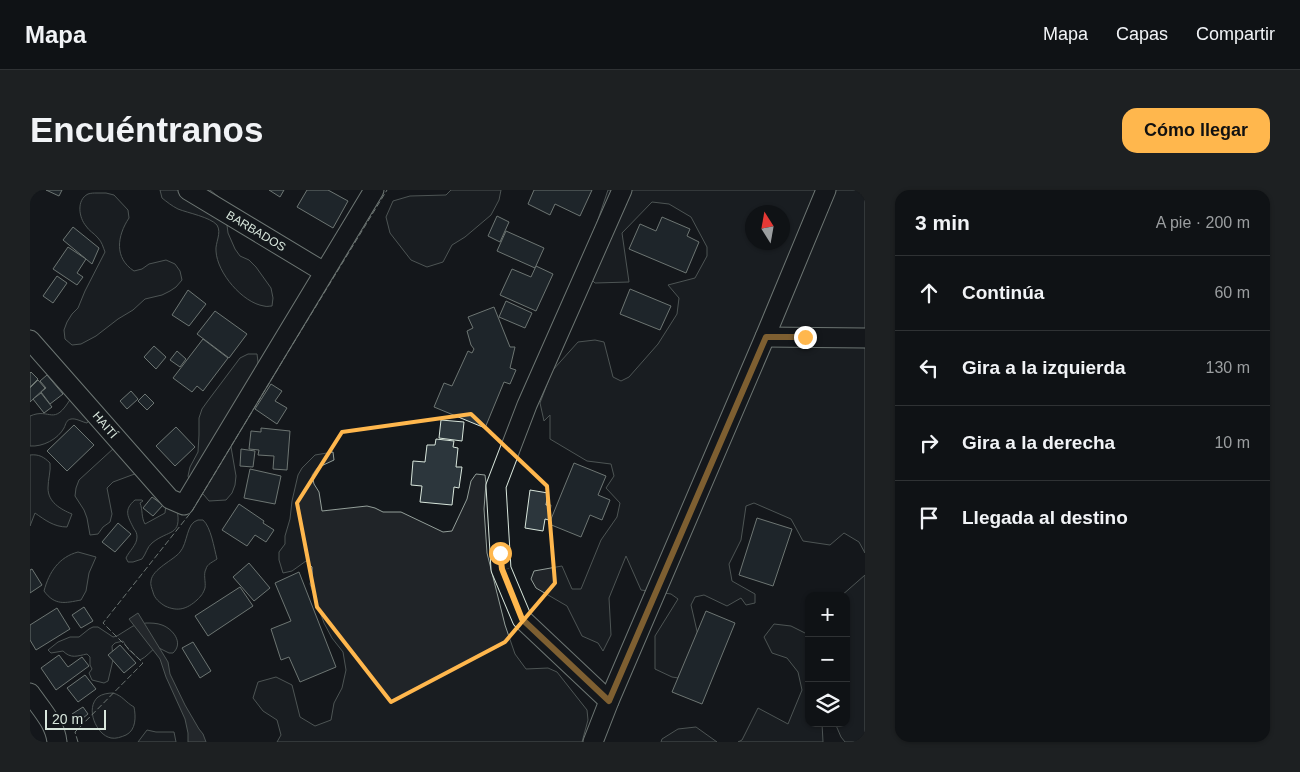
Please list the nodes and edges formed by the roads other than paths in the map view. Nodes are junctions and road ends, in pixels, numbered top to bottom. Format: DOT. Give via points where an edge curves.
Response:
graph roads {
  1 [pos="188,190"];
  2 [pos="374,190"];
  3 [pos="622,190"];
  4 [pos="826,190"];
  5 [pos="324,272"];
  6 [pos="766,337"];
  7 [pos="865,338"];
  8 [pos="30,340"];
  9 [pos="30,693"];
  10 [pos="609,701"];
  11 [pos="57,742"];
  12 [pos="593,742"];
  1 -- 5 [label="street, BARBADOS"];
  2 -- 5 [label="street"];
  3 -- 10 [label="street" via="527,405 496,486 502,569 522,619"];
  4 -- 6 [label="street"];
  5 -- 8 [label="street, HAITÍ" via="184,505 170,499"];
  6 -- 7 [label="street"];
  6 -- 10 [label="street"];
  9 -- 11 [label="street" via="51,722"];
  10 -- 12 [label="street"];
}
